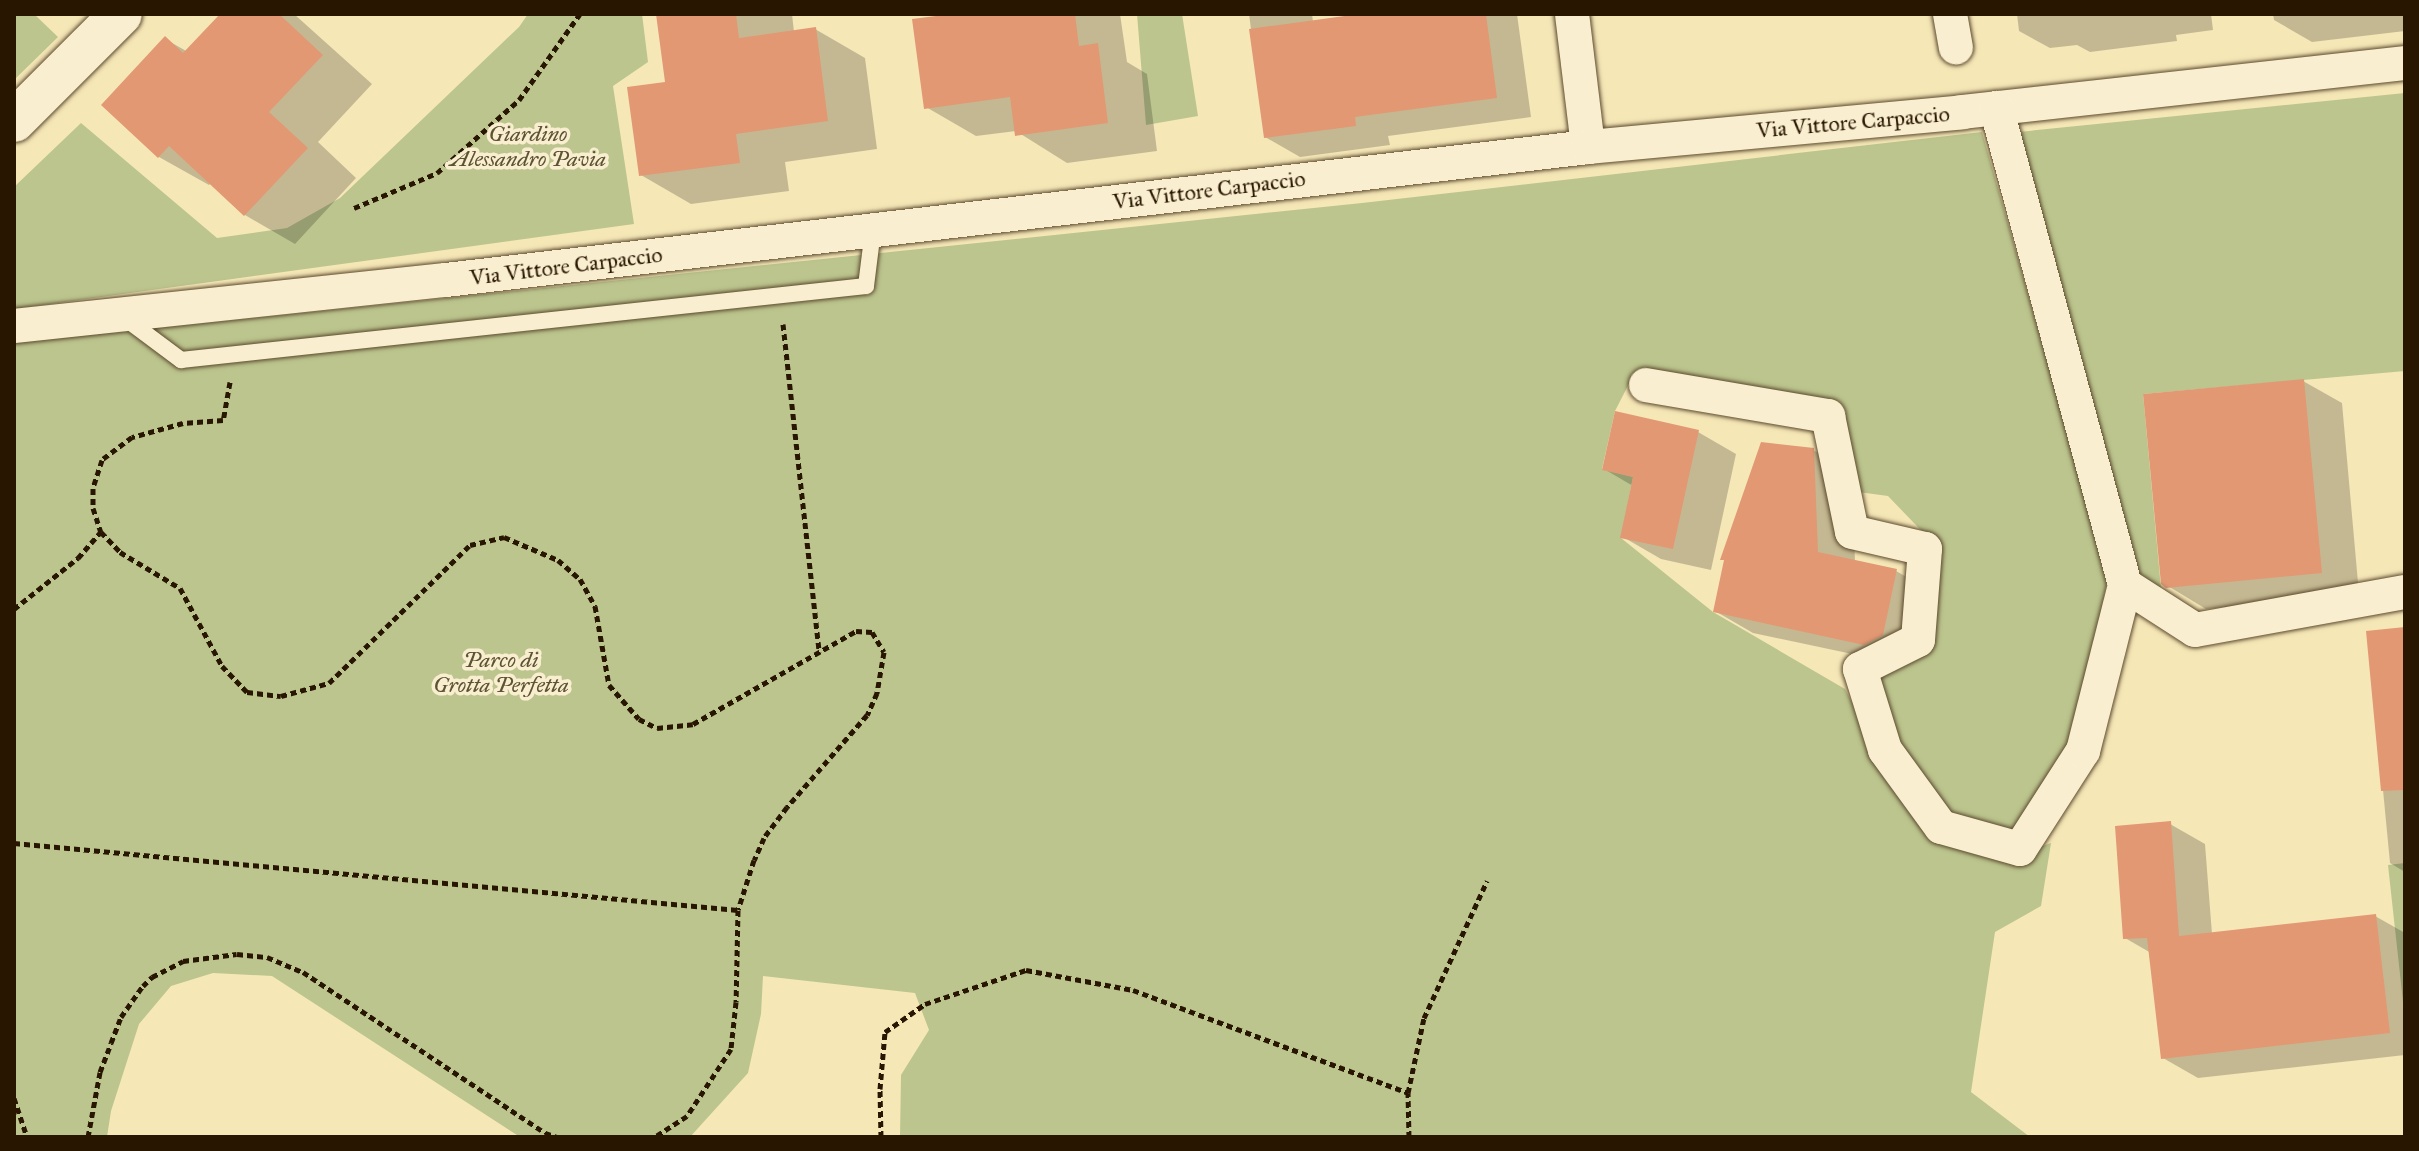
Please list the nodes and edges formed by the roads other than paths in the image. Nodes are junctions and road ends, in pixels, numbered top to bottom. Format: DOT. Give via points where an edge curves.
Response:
graph roads {
  1 [pos="1572,14"];
  2 [pos="106,19"];
  3 [pos="2405,63"];
  4 [pos="1996,108"];
  5 [pos="14,121"];
  6 [pos="1588,147"];
  7 [pos="873,230"];
  8 [pos="119,314"];
  9 [pos="14,326"];
  10 [pos="1646,385"];
  11 [pos="2125,585"];
  12 [pos="2405,592"];
  1 -- 6 [label="street"];
  2 -- 5 [label="street"];
  3 -- 4 [label="street, Via Vittore Carpaccio"];
  4 -- 6 [label="street, Via Vittore Carpaccio"];
  4 -- 11 [label="street"];
  6 -- 7 [label="street, Via Vittore Carpaccio"];
  7 -- 8 [label="street, Via Vittore Carpaccio"];
  7 -- 8 [label="lane" via="866,286 181,360"];
  8 -- 9 [label="street, Via Vittore Carpaccio"];
  10 -- 11 [label="street" via="1828,416 1852,532 1925,549 1918,640 1860,669 1885,750 1941,827 2020,849 2083,751"];
  11 -- 12 [label="street" via="2195,630"];
}
